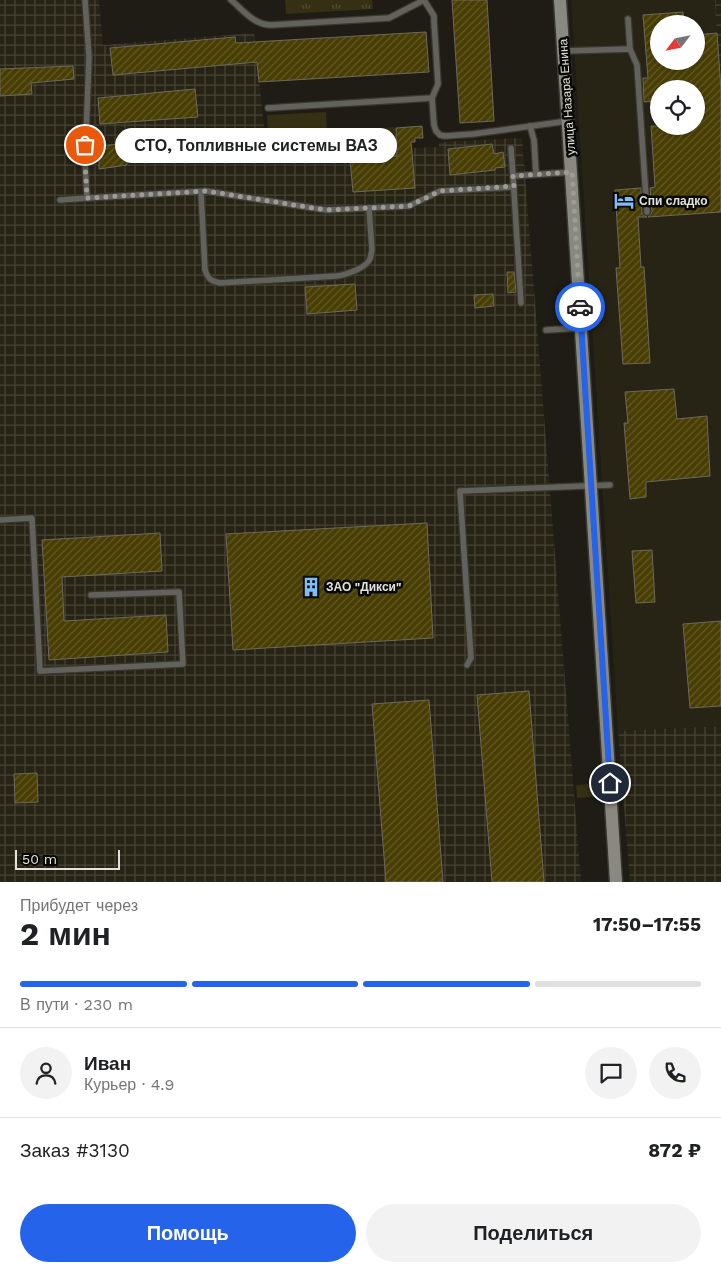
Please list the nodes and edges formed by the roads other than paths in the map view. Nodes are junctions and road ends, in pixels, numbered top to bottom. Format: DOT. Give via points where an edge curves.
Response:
graph roads {
  1 [pos="86,0"];
  2 [pos="231,0"];
  3 [pos="424,0"];
  4 [pos="560,0"];
  5 [pos="628,18"];
  6 [pos="630,49"];
  7 [pos="564,51"];
  8 [pos="432,98"];
  9 [pos="268,108"];
  10 [pos="568,121"];
  11 [pos="530,126"];
  12 [pos="511,148"];
  13 [pos="572,172"];
  14 [pos="536,174"];
  15 [pos="513,176"];
  16 [pos="514,186"];
  17 [pos="201,192"];
  18 [pos="87,198"];
  19 [pos="60,200"];
  20 [pos="369,208"];
  21 [pos="647,212"];
  22 [pos="521,303"];
  23 [pos="581,328"];
  24 [pos="546,330"];
  25 [pos="591,485"];
  26 [pos="610,485"];
  27 [pos="0,520"];
  28 [pos="91,595"];
  29 [pos="467,665"];
  30 [pos="616,882"];
  1 -- 18 [label="lane" via="89,57 85,162"];
  2 -- 3 [label="lane" via="265,25 389,18"];
  3 -- 8 [label="lane" via="434,16 438,84"];
  4 -- 7 [label="main road, улица Назара Енина"];
  5 -- 6 [label="lane"];
  6 -- 7 [label="lane"];
  6 -- 21 [label="lane" via="637,65"];
  7 -- 10 [label="main road, улица Назара Енина"];
  8 -- 9 [label="lane"];
  8 -- 11 [label="lane" via="434,125 440,135"];
  10 -- 11 [label="lane"];
  10 -- 13 [label="main road, улица Назара Енина"];
  11 -- 14 [label="lane"];
  12 -- 15 [label="lane"];
  13 -- 14 [label="lane"];
  13 -- 23 [label="main road, улица Назара Енина"];
  14 -- 15 [label="lane"];
  15 -- 16 [label="lane"];
  16 -- 20 [label="lane" via="440,191 409,206"];
  16 -- 22 [label="lane"];
  17 -- 18 [label="lane"];
  17 -- 20 [label="lane" via="326,210"];
  17 -- 20 [label="lane" via="206,270 212,282 220,283 336,276 351,272 371,257"];
  18 -- 19 [label="lane"];
  23 -- 24 [label="lane"];
  23 -- 25 [label="main road, улица Назара Енина"];
  25 -- 26 [label="lane"];
  25 -- 29 [label="lane" via="460,491 472,658"];
  25 -- 30 [label="main road, улица Назара Енина"];
  27 -- 28 [label="lane" via="32,518 40,671 183,664 178,592"];
}
